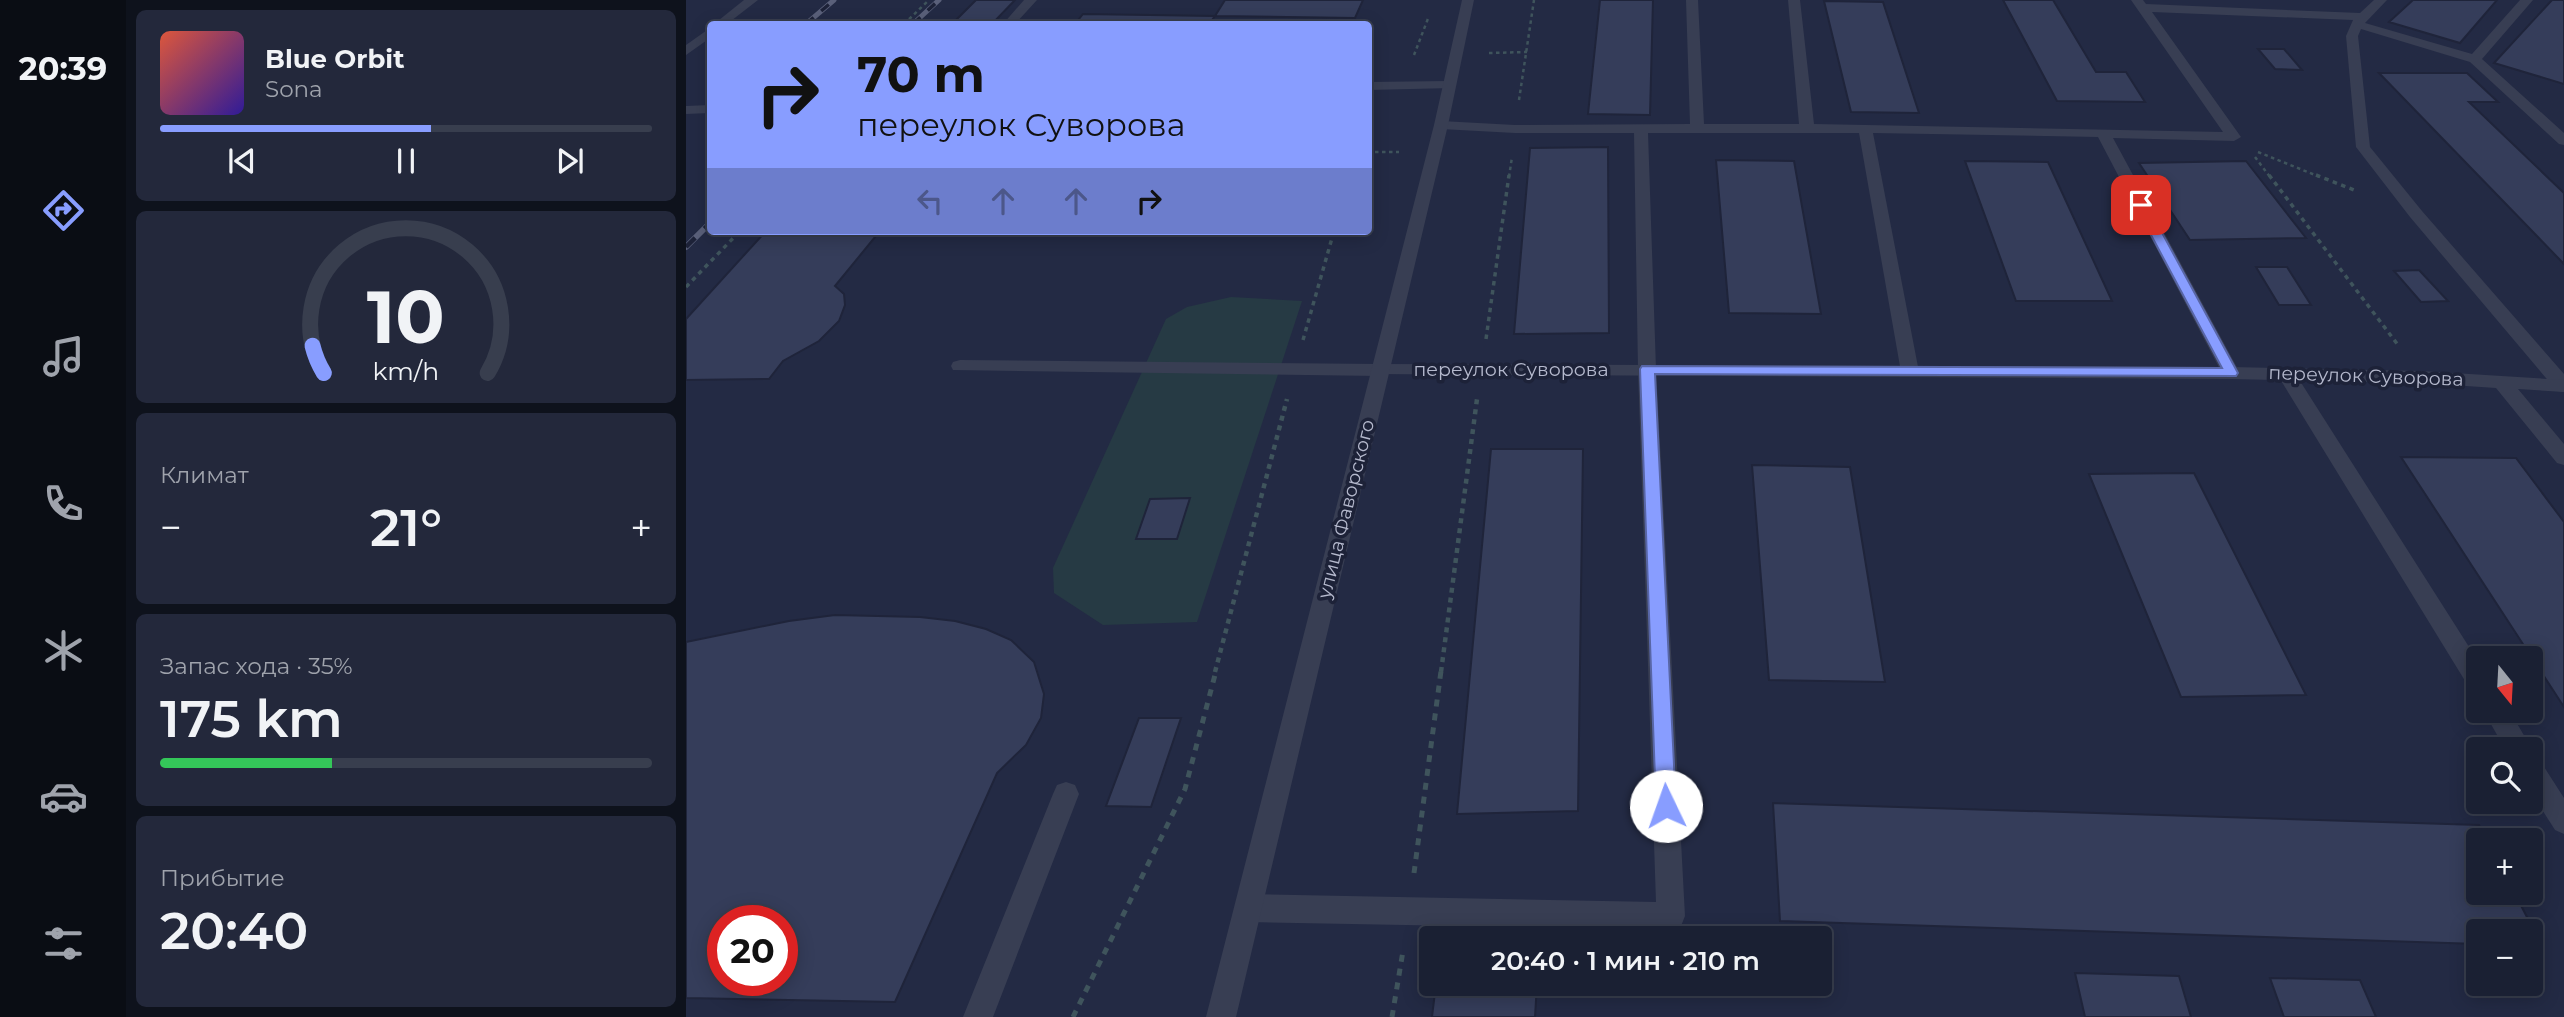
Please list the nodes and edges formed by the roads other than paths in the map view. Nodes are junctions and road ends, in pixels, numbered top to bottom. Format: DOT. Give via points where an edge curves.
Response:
graph roads {
  1 [pos="752,0"];
  2 [pos="1031,0"];
  3 [pos="1468,0"];
  4 [pos="1692,0"];
  5 [pos="1794,0"];
  6 [pos="2381,0"];
  7 [pos="2527,0"];
  8 [pos="2141,4"];
  9 [pos="724,21"];
  10 [pos="1012,21"];
  11 [pos="2359,21"];
  12 [pos="707,34"];
  13 [pos="686,51"];
  14 [pos="2475,59"];
  15 [pos="1448,85"];
  16 [pos="1372,86"];
  17 [pos="707,108"];
  18 [pos="686,110"];
  19 [pos="1441,125"];
  20 [pos="1641,127"];
  21 [pos="1697,127"];
  22 [pos="1807,128"];
  23 [pos="1865,129"];
  24 [pos="2103,133"];
  25 [pos="2564,141"];
  26 [pos="960,366"];
  27 [pos="1647,369"];
  28 [pos="1379,370"];
  29 [pos="1910,372"];
  30 [pos="2231,373"];
  31 [pos="2286,374"];
  32 [pos="2501,381"];
  33 [pos="2564,386"];
  34 [pos="2564,458"];
  35 [pos="2466,663"];
  36 [pos="2543,788"];
  37 [pos="1066,794"];
  38 [pos="2564,821"];
  39 [pos="1249,908"];
  40 [pos="978,1017"];
  41 [pos="1221,1017"];
  1 -- 9 [label="street"];
  2 -- 10 [label="street"];
  3 -- 15 [label="street, улица Фаворского"];
  4 -- 21 [label="street"];
  5 -- 22 [label="street"];
  6 -- 11 [label="street"];
  7 -- 14 [label="street"];
  8 -- 11 [label="street"];
  8 -- 24 [label="street" via="2234,137"];
  11 -- 14 [label="street"];
  11 -- 33 [label="street" via="2351,36 2363,147"];
  12 -- 13 [label="street"];
  14 -- 25 [label="street"];
  15 -- 16 [label="street"];
  15 -- 19 [label="street, улица Фаворского"];
  17 -- 18 [label="street"];
  19 -- 20 [label="street"];
  19 -- 28 [label="street, улица Фаворского"];
  20 -- 21 [label="street"];
  20 -- 27 [label="street"];
  21 -- 22 [label="street"];
  22 -- 23 [label="street"];
  23 -- 24 [label="street"];
  23 -- 29 [label="street"];
  24 -- 30 [label="street"];
  26 -- 28 [label="street, переулок Суворова"];
  27 -- 28 [label="street, переулок Суворова"];
  27 -- 29 [label="street, переулок Суворова"];
  27 -- 39 [label="street" via="1671,916"];
  28 -- 39 [label="street, улица Фаворского"];
  29 -- 30 [label="street, переулок Суворова"];
  30 -- 31 [label="street, переулок Суворова"];
  31 -- 32 [label="street, переулок Суворова"];
  31 -- 35 [label="street"];
  32 -- 33 [label="street, переулок Суворова"];
  32 -- 34 [label="street"];
  36 -- 38 [label="street"];
  37 -- 40 [label="street"];
  39 -- 41 [label="street, улица Фаворского"];
}
